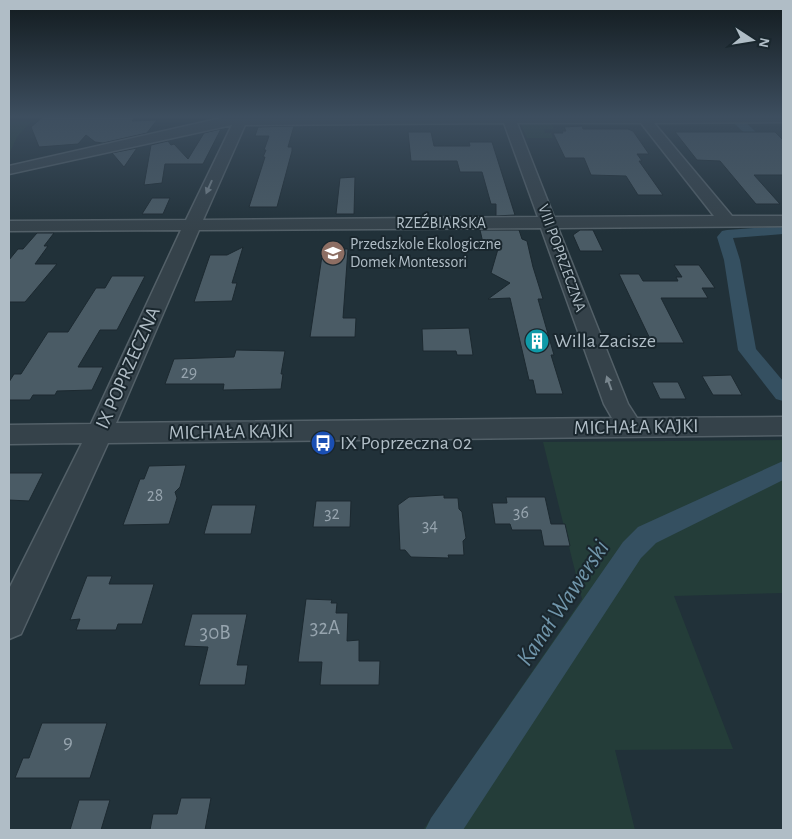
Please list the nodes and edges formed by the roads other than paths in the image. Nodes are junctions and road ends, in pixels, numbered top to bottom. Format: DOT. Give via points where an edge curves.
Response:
graph roads {
  1 [pos="77,155"];
  2 [pos="223,155"];
  3 [pos="523,155"];
  4 [pos="674,155"];
  5 [pos="9,170"];
  6 [pos="783,221"];
  7 [pos="727,222"];
  8 [pos="549,223"];
  9 [pos="192,225"];
  10 [pos="9,226"];
  11 [pos="783,426"];
  12 [pos="628,427"];
  13 [pos="9,434"];
  14 [pos="99,434"];
  15 [pos="9,623"];
  1 -- 5 [label="street"];
  2 -- 9 [label="street, IX POPRZECZNA, one-way"];
  3 -- 8 [label="street, VIII POPRZECZNA"];
  4 -- 7 [label="street"];
  6 -- 7 [label="street, RZEŹBIARSKA"];
  7 -- 8 [label="street, RZEŹBIARSKA"];
  8 -- 9 [label="street, RZEŹBIARSKA"];
  12 -- 8 [label="street, VIII POPRZECZNA, one-way" via="616,404"];
  9 -- 10 [label="street, RZEŹBIARSKA"];
  9 -- 14 [label="street, IX POPRZECZNA"];
  11 -- 12 [label="street, MICHAŁA KAJKI"];
  12 -- 14 [label="street, MICHAŁA KAJKI"];
  13 -- 14 [label="street, MICHAŁA KAJKI"];
  14 -- 15 [label="street, IX POPRZECZNA"];
}
